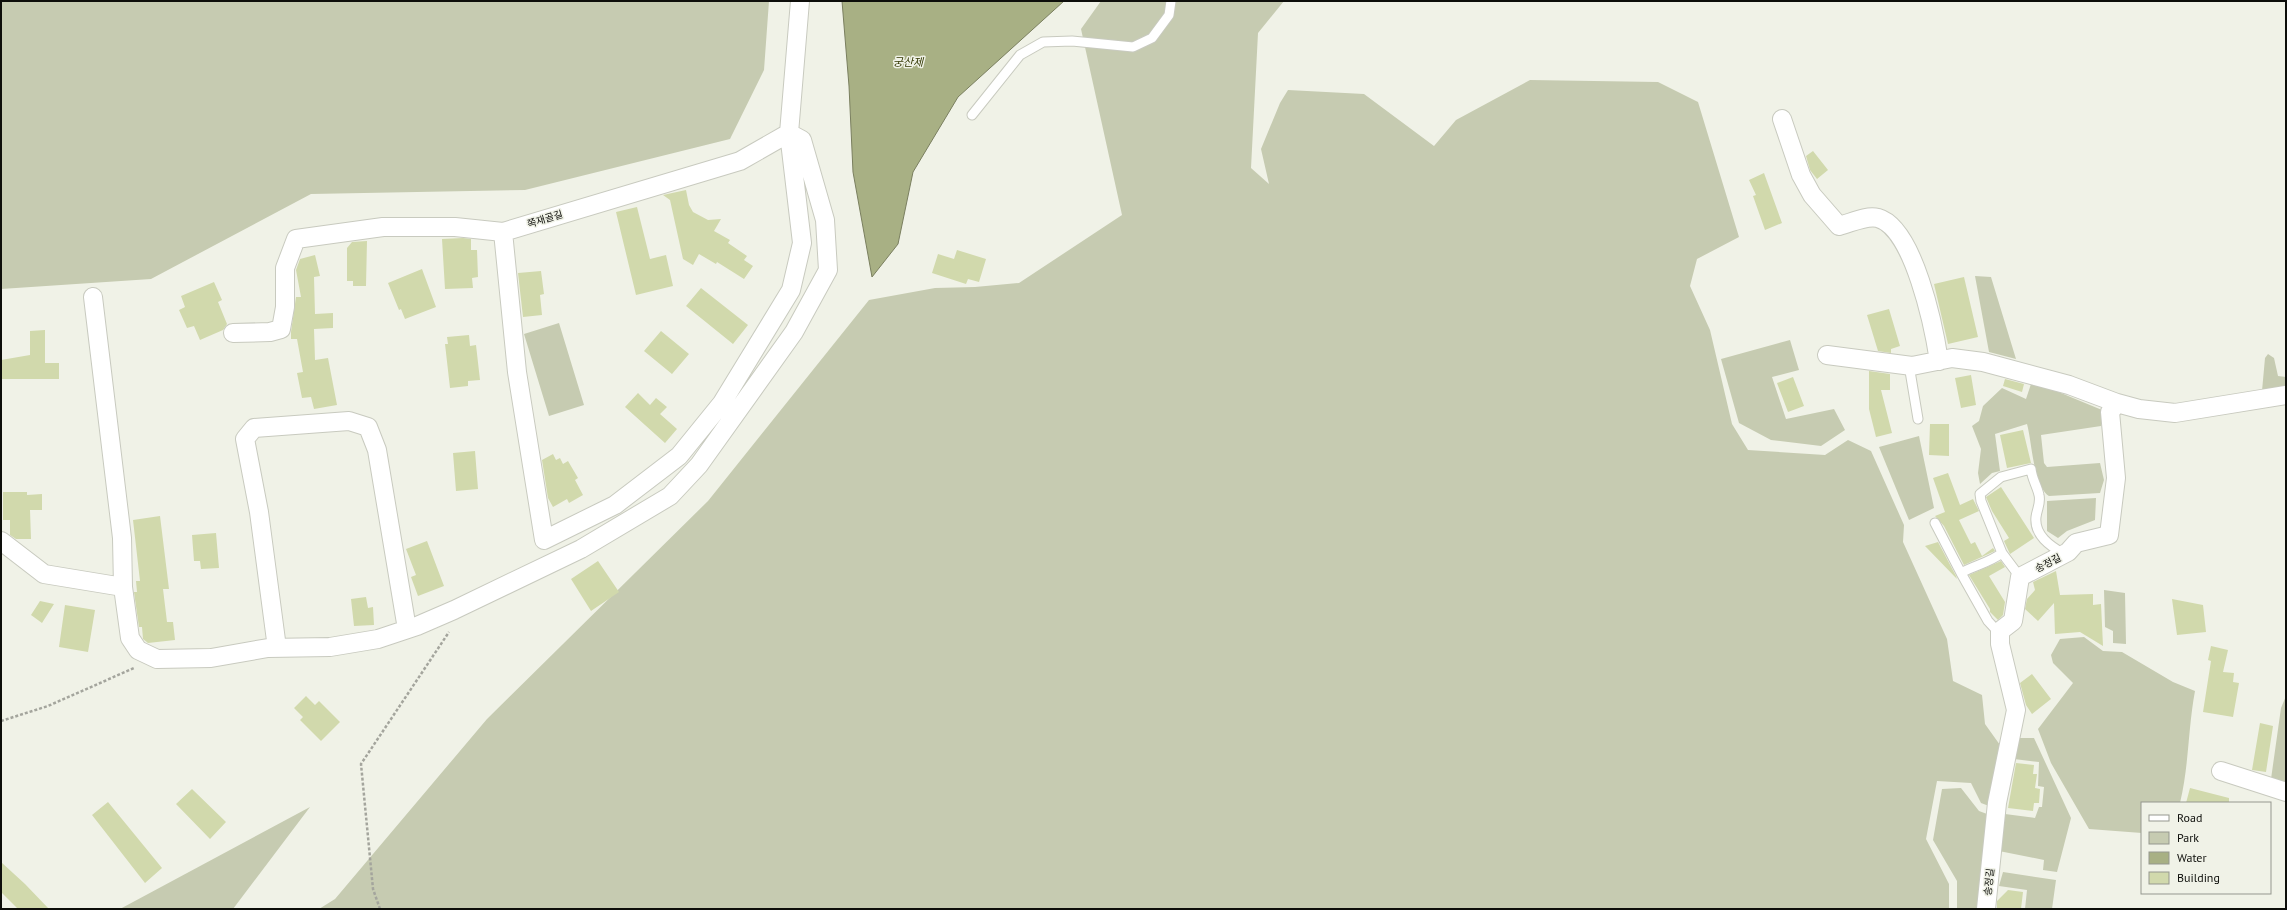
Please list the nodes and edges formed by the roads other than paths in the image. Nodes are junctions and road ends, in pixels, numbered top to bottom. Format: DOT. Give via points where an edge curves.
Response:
graph roads {
  1 [pos="800,1"];
  2 [pos="1171,1"];
  3 [pos="972,115"];
  4 [pos="1782,119"];
  5 [pos="789,133"];
  6 [pos="503,232"];
  7 [pos="93,297"];
  8 [pos="233,333"];
  9 [pos="1827,355"];
  10 [pos="1940,361"];
  11 [pos="1909,365"];
  12 [pos="2286,395"];
  13 [pos="2116,403"];
  14 [pos="1918,419"];
  15 [pos="1935,523"];
  16 [pos="1,541"];
  17 [pos="2002,553"];
  18 [pos="2064,554"];
  19 [pos="1962,573"];
  20 [pos="2020,577"];
  21 [pos="123,587"];
  22 [pos="407,629"];
  23 [pos="2000,635"];
  24 [pos="277,648"];
  25 [pos="2221,771"];
  26 [pos="2286,792"];
  27 [pos="1986,909"];
  1 -- 5 [label="street"];
  2 -- 3 [label="lane" via="1168,15 1152,38 1133,47 1072,41 1043,42 1020,55"];
  4 -- 10 [label="street" via="1801,175 1812,195 1839,226 1869,217 1879,219 1891,226 1905,246 1920,280 1934,326"];
  5 -- 6 [label="street, 쪽재골길" via="740,160"];
  5 -- 6 [label="street" via="802,243 791,290 722,403 679,456 615,505 544,540 517,372"];
  5 -- 22 [label="street" via="802,140 825,220 828,270 794,332 699,464 670,496 581,549 454,610"];
  6 -- 8 [label="street, 쪽재골길" via="454,227 383,227 296,239 285,268 285,307 281,329 270,332"];
  7 -- 21 [label="street" via="122,538"];
  9 -- 11 [label="street"];
  10 -- 11 [label="street"];
  10 -- 13 [label="street" via="1952,358 1983,362 2069,386"];
  11 -- 14 [label="lane"];
  12 -- 13 [label="street" via="2175,413 2139,409"];
  13 -- 18 [label="street, 송정길" via="2110,412 2116,478 2109,535 2076,543"];
  15 -- 19 [label="lane"];
  16 -- 21 [label="street" via="44,574"];
  17 -- 18 [label="lane" via="1985,514 1980,494 2001,477 2031,469 2033,482 2039,494 2040,503 2036,518 2041,536 2050,546"];
  17 -- 19 [label="lane"];
  17 -- 20 [label="lane"];
  18 -- 20 [label="street, 송정길"];
  19 -- 23 [label="lane" via="1988,622"];
  20 -- 23 [label="street" via="2013,621 2000,631"];
  21 -- 24 [label="street" via="130,638 138,650 157,659 211,658"];
  22 -- 24 [label="street" via="378,639 330,647"];
  22 -- 24 [label="street" via="377,450 368,427 349,421 254,428 245,439 259,512"];
  23 -- 27 [label="street, 송정길" via="2016,710 1997,803"];
  25 -- 26 [label="street"];
}
